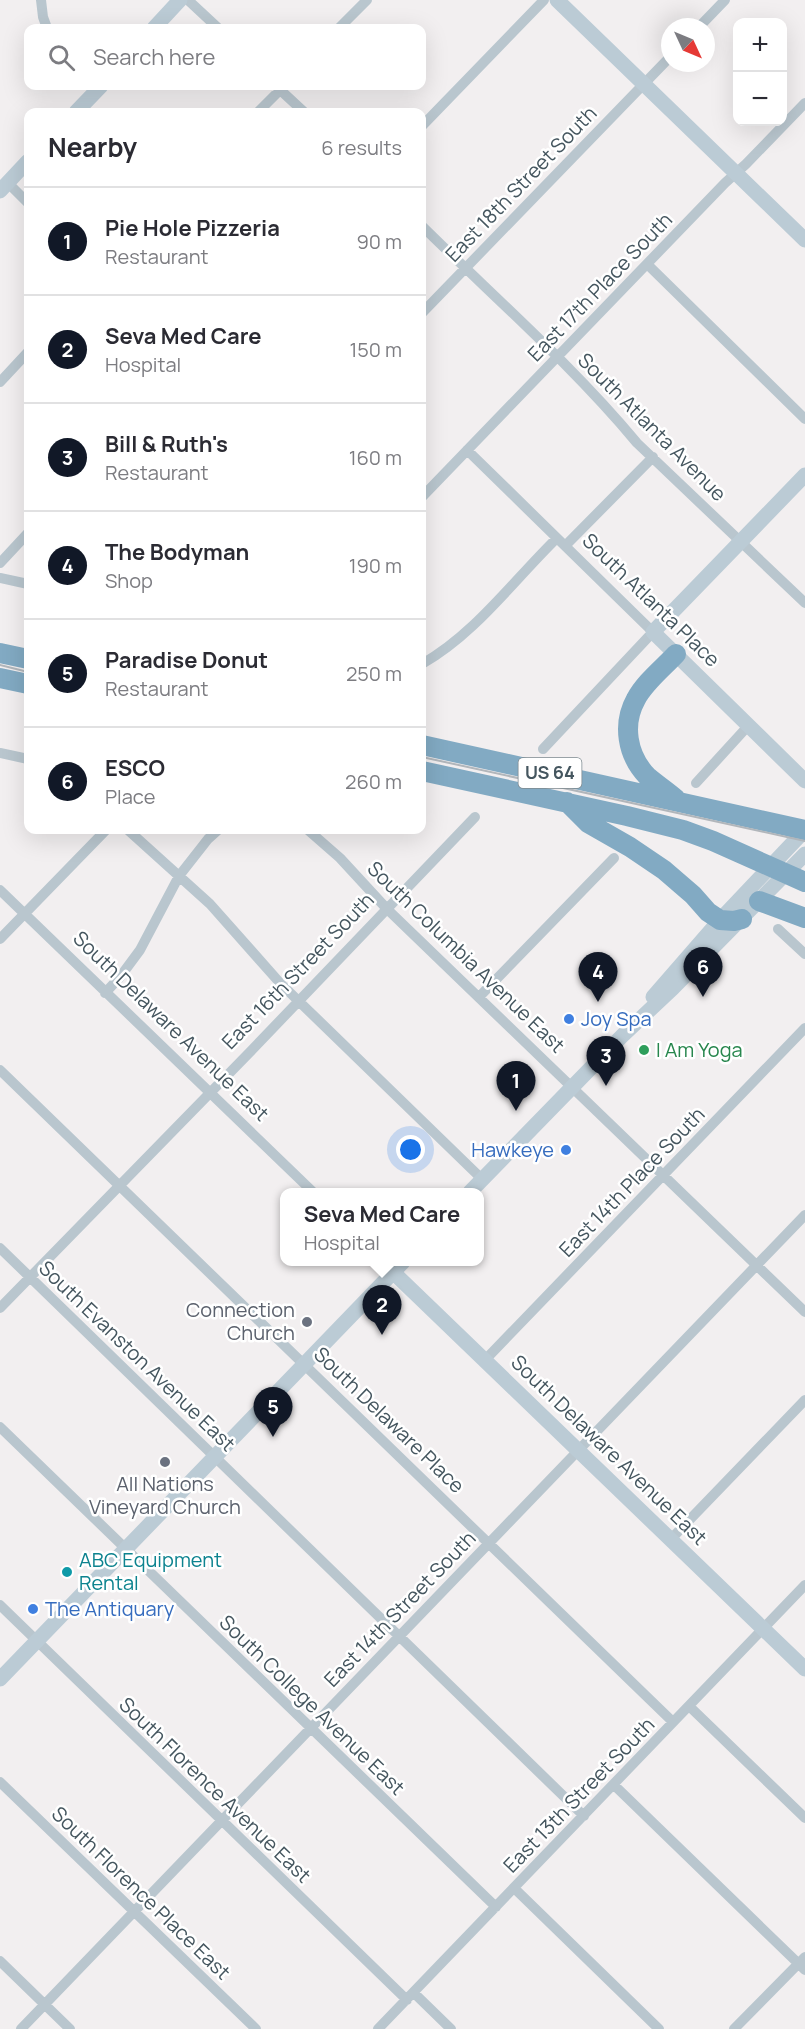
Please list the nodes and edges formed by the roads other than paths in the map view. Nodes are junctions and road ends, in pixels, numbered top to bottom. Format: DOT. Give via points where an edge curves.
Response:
graph roads {
  1 [pos="41,0"];
  2 [pos="180,0"];
  3 [pos="188,0"];
  4 [pos="367,0"];
  5 [pos="544,0"];
  6 [pos="557,0"];
  7 [pos="725,0"];
  8 [pos="708,18"];
  9 [pos="46,24"];
  10 [pos="158,24"];
  11 [pos="214,24"];
  12 [pos="343,24"];
  13 [pos="661,66"];
  14 [pos="644,84"];
  15 [pos="97,90"];
  16 [pos="277,90"];
  17 [pos="283,90"];
  18 [pos="805,103"];
  19 [pos="80,108"];
  20 [pos="262,108"];
  21 [pos="300,108"];
  22 [pos="426,122"];
  23 [pos="24,165"];
  24 [pos="736,172"];
  25 [pos="4,187"];
  26 [pos="24,200"];
  27 [pos="426,230"];
  28 [pos="805,240"];
  29 [pos="647,264"];
  30 [pos="465,268"];
  31 [pos="426,309"];
  32 [pos="24,356"];
  33 [pos="557,358"];
  34 [pos="0,382"];
  35 [pos="805,419"];
  36 [pos="467,450"];
  37 [pos="653,457"];
  38 [pos="805,475"];
  39 [pos="426,493"];
  40 [pos="24,537"];
  41 [pos="741,540"];
  42 [pos="561,542"];
  43 [pos="0,563"];
  44 [pos="0,578"];
  45 [pos="24,583"];
  46 [pos="805,603"];
  47 [pos="652,632"];
  48 [pos="0,653"];
  49 [pos="676,654"];
  50 [pos="24,658"];
  51 [pos="426,662"];
  52 [pos="0,678"];
  53 [pos="24,683"];
  54 [pos="748,726"];
  55 [pos="426,746"];
  56 [pos="543,749"];
  57 [pos="0,753"];
  58 [pos="24,758"];
  59 [pos="426,772"];
  60 [pos="805,781"];
  61 [pos="696,783"];
  62 [pos="567,802"];
  63 [pos="679,802"];
  64 [pos="475,817"];
  65 [pos="805,830"];
  66 [pos="102,834"];
  67 [pos="132,834"];
  68 [pos="214,834"];
  69 [pos="313,834"];
  70 [pos="805,854"];
  71 [pos="614,858"];
  72 [pos="179,876"];
  73 [pos="805,882"];
  74 [pos="0,890"];
  75 [pos="759,901"];
  76 [pos="387,909"];
  77 [pos="24,914"];
  78 [pos="805,918"];
  79 [pos="742,919"];
  80 [pos="720,920"];
  81 [pos="778,929"];
  82 [pos="0,939"];
  83 [pos="805,954"];
  84 [pos="105,993"];
  85 [pos="479,997"];
  86 [pos="298,1001"];
  87 [pos="805,1029"];
  88 [pos="622,1036"];
  89 [pos="0,1070"];
  90 [pos="572,1087"];
  91 [pos="210,1093"];
  92 [pos="663,1175"];
  93 [pos="483,1180"];
  94 [pos="120,1185"];
  95 [pos="309,1188"];
  96 [pos="474,1188"];
  97 [pos="805,1215"];
  98 [pos="0,1248"];
  99 [pos="757,1265"];
  100 [pos="392,1266"];
  101 [pos="394,1266"];
  102 [pos="30,1277"];
  103 [pos="0,1308"];
  104 [pos="805,1312"];
  105 [pos="485,1360"];
  106 [pos="305,1364"];
  107 [pos="805,1400"];
  108 [pos="0,1427"];
  109 [pos="578,1450"];
  110 [pos="216,1456"];
  111 [pos="671,1539"];
  112 [pos="489,1542"];
  113 [pos="126,1549"];
  114 [pos="805,1585"];
  115 [pos="0,1605"];
  116 [pos="763,1629"];
  117 [pos="400,1636"];
  118 [pos="37,1641"];
  119 [pos="805,1669"];
  120 [pos="0,1679"];
  121 [pos="689,1706"];
  122 [pos="673,1722"];
  123 [pos="310,1729"];
  124 [pos="0,1782"];
  125 [pos="614,1785"];
  126 [pos="584,1815"];
  127 [pos="805,1818"];
  128 [pos="221,1821"];
  129 [pos="514,1888"];
  130 [pos="496,1907"];
  131 [pos="134,1911"];
  132 [pos="0,1961"];
  133 [pos="803,1963"];
  134 [pos="410,1996"];
  135 [pos="44,2004"];
  136 [pos="21,2029"];
  137 [pos="70,2029"];
  138 [pos="256,2029"];
  139 [pos="378,2029"];
  140 [pos="451,2029"];
  141 [pos="659,2029"];
  142 [pos="735,2029"];
  1 -- 9 [label="street"];
  2 -- 10 [label="main road"];
  3 -- 11 [label="street"];
  4 -- 12 [label="street"];
  5 -- 22 [label="street"];
  6 -- 14 [label="main road"];
  7 -- 8 [label="street"];
  13 -- 14 [label="street, East 18th Street South"];
  14 -- 24 [label="main road"];
  14 -- 30 [label="street, East 18th Street South"];
  15 -- 19 [label="main road"];
  16 -- 20 [label="street"];
  17 -- 21 [label="street"];
  18 -- 24 [label="street, East 17th Place South"];
  23 -- 25 [label="main road"];
  24 -- 28 [label="main road"];
  24 -- 29 [label="street, East 17th Place South"];
  25 -- 26 [label="street"];
  27 -- 30 [label="street, South Atlanta Avenue"];
  29 -- 33 [label="street, East 17th Place South"];
  29 -- 35 [label="street"];
  30 -- 31 [label="street, East 18th Street South"];
  30 -- 33 [label="street, South Atlanta Avenue"];
  32 -- 34 [label="street"];
  33 -- 36 [label="street, East 17th Place South"];
  33 -- 37 [label="street, South Atlanta Avenue"];
  36 -- 39 [label="street, East 17th Place South"];
  36 -- 42 [label="street, South Atlanta Place"];
  37 -- 41 [label="street, South Atlanta Avenue"];
  37 -- 42 [label="street"];
  38 -- 41 [label="main road"];
  40 -- 43 [label="street"];
  41 -- 46 [label="street, South Atlanta Avenue"];
  41 -- 47 [label="main road"];
  42 -- 47 [label="street, South Atlanta Place"];
  42 -- 51 [label="street" via="468,630"];
  44 -- 45 [label="street"];
  47 -- 49 [label="main road, South Atlanta Place"];
  47 -- 56 [label="street"];
  48 -- 50 [label="highway"];
  49 -- 54 [label="main road, South Atlanta Place"];
  49 -- 63 [label="highway" via="636,698 628,730 629,743 640,766"];
  52 -- 53 [label="highway"];
  54 -- 60 [label="main road, South Atlanta Place"];
  54 -- 61 [label="street"];
  55 -- 63 [label="highway, US 64"];
  57 -- 58 [label="street"];
  59 -- 62 [label="highway, US 64"];
  62 -- 73 [label="highway, US 64" via="683,830"];
  62 -- 80 [label="highway" via="588,823 664,870"];
  63 -- 65 [label="highway, US 64"];
  64 -- 76 [label="street, East 16th Street South"];
  65 -- 80 [label="main road"];
  66 -- 77 [label="street"];
  67 -- 72 [label="street"];
  68 -- 72 [label="street"];
  69 -- 76 [label="street, South Columbia Avenue East"];
  70 -- 75 [label="main road"];
  71 -- 85 [label="street"];
  72 -- 84 [label="street" via="140,950"];
  72 -- 86 [label="street" via="222,916"];
  74 -- 77 [label="street, South Delaware Avenue East"];
  75 -- 78 [label="highway"];
  75 -- 79 [label="main road"];
  76 -- 85 [label="street, South Columbia Avenue East"];
  76 -- 86 [label="street, East 16th Street South"];
  77 -- 82 [label="street"];
  77 -- 84 [label="street, South Delaware Avenue East"];
  79 -- 80 [label="highway"];
  79 -- 88 [label="main road"];
  80 -- 88 [label="main road"];
  81 -- 83 [label="street"];
  84 -- 91 [label="street, South Delaware Avenue East"];
  85 -- 90 [label="street, South Columbia Avenue East"];
  86 -- 91 [label="street, East 16th Street South"];
  86 -- 93 [label="street"];
  87 -- 92 [label="street, East 14th Place South"];
  88 -- 90 [label="main road"];
  89 -- 94 [label="street, South Delaware Place"];
  90 -- 92 [label="street, South Columbia Avenue East"];
  90 -- 93 [label="main road"];
  91 -- 94 [label="street, East 16th Street South"];
  91 -- 95 [label="street, South Delaware Avenue East"];
  92 -- 99 [label="street, South Columbia Avenue East"];
  92 -- 105 [label="street, East 14th Place South"];
  93 -- 96 [label="main road"];
  94 -- 102 [label="street, East 16th Street South"];
  94 -- 106 [label="street, South Delaware Place"];
  97 -- 99 [label="street, East 14th Street South"];
  98 -- 102 [label="street, South Evanston Avenue East"];
  99 -- 104 [label="street, South Columbia Avenue East"];
  99 -- 109 [label="street, East 14th Street South"];
  100 -- 106 [label="main road"];
  101 -- 105 [label="main road, South Delaware Avenue East"];
  102 -- 103 [label="street, East 16th Street South"];
  102 -- 110 [label="street, South Evanston Avenue East"];
  105 -- 109 [label="main road, South Delaware Avenue East"];
  106 -- 110 [label="main road"];
  106 -- 112 [label="street, South Delaware Place"];
  107 -- 111 [label="street"];
  108 -- 113 [label="street, South College Avenue East"];
  109 -- 111 [label="main road, South Delaware Avenue East"];
  109 -- 112 [label="street, East 14th Street South"];
  110 -- 113 [label="main road"];
  110 -- 117 [label="street, South Evanston Avenue East"];
  111 -- 116 [label="main road, South Delaware Avenue East"];
  112 -- 117 [label="street, East 14th Street South"];
  112 -- 122 [label="street, South Delaware Place"];
  113 -- 118 [label="main road"];
  113 -- 123 [label="street, South College Avenue East"];
  114 -- 116 [label="street, East 13th Street South"];
  115 -- 118 [label="street, South Florence Avenue East"];
  116 -- 119 [label="main road, South Delaware Avenue East"];
  116 -- 121 [label="street, East 13th Street South"];
  117 -- 123 [label="street, East 14th Street South"];
  117 -- 126 [label="street, South Evanston Avenue East"];
  118 -- 120 [label="main road"];
  118 -- 128 [label="street, South Florence Avenue East"];
  121 -- 122 [label="street, East 13th Street South"];
  121 -- 127 [label="street"];
  122 -- 125 [label="street, East 13th Street South"];
  123 -- 128 [label="street, East 14th Street South"];
  123 -- 130 [label="street, South College Avenue East"];
  124 -- 131 [label="street, South Florence Place East"];
  125 -- 126 [label="street, East 13th Street South"];
  125 -- 133 [label="street"];
  126 -- 129 [label="street, East 13th Street South"];
  128 -- 131 [label="street, East 14th Street South"];
  128 -- 134 [label="street, South Florence Avenue East"];
  129 -- 130 [label="street, East 13th Street South"];
  129 -- 141 [label="street"];
  130 -- 134 [label="street, East 13th Street South"];
  131 -- 135 [label="street, East 14th Street South"];
  131 -- 138 [label="street, South Florence Place East"];
  132 -- 135 [label="street"];
  133 -- 142 [label="street"];
  134 -- 139 [label="street, East 13th Street South"];
  134 -- 140 [label="street, South Florence Avenue East"];
  135 -- 136 [label="street, East 14th Street South"];
  135 -- 137 [label="street"];
}
